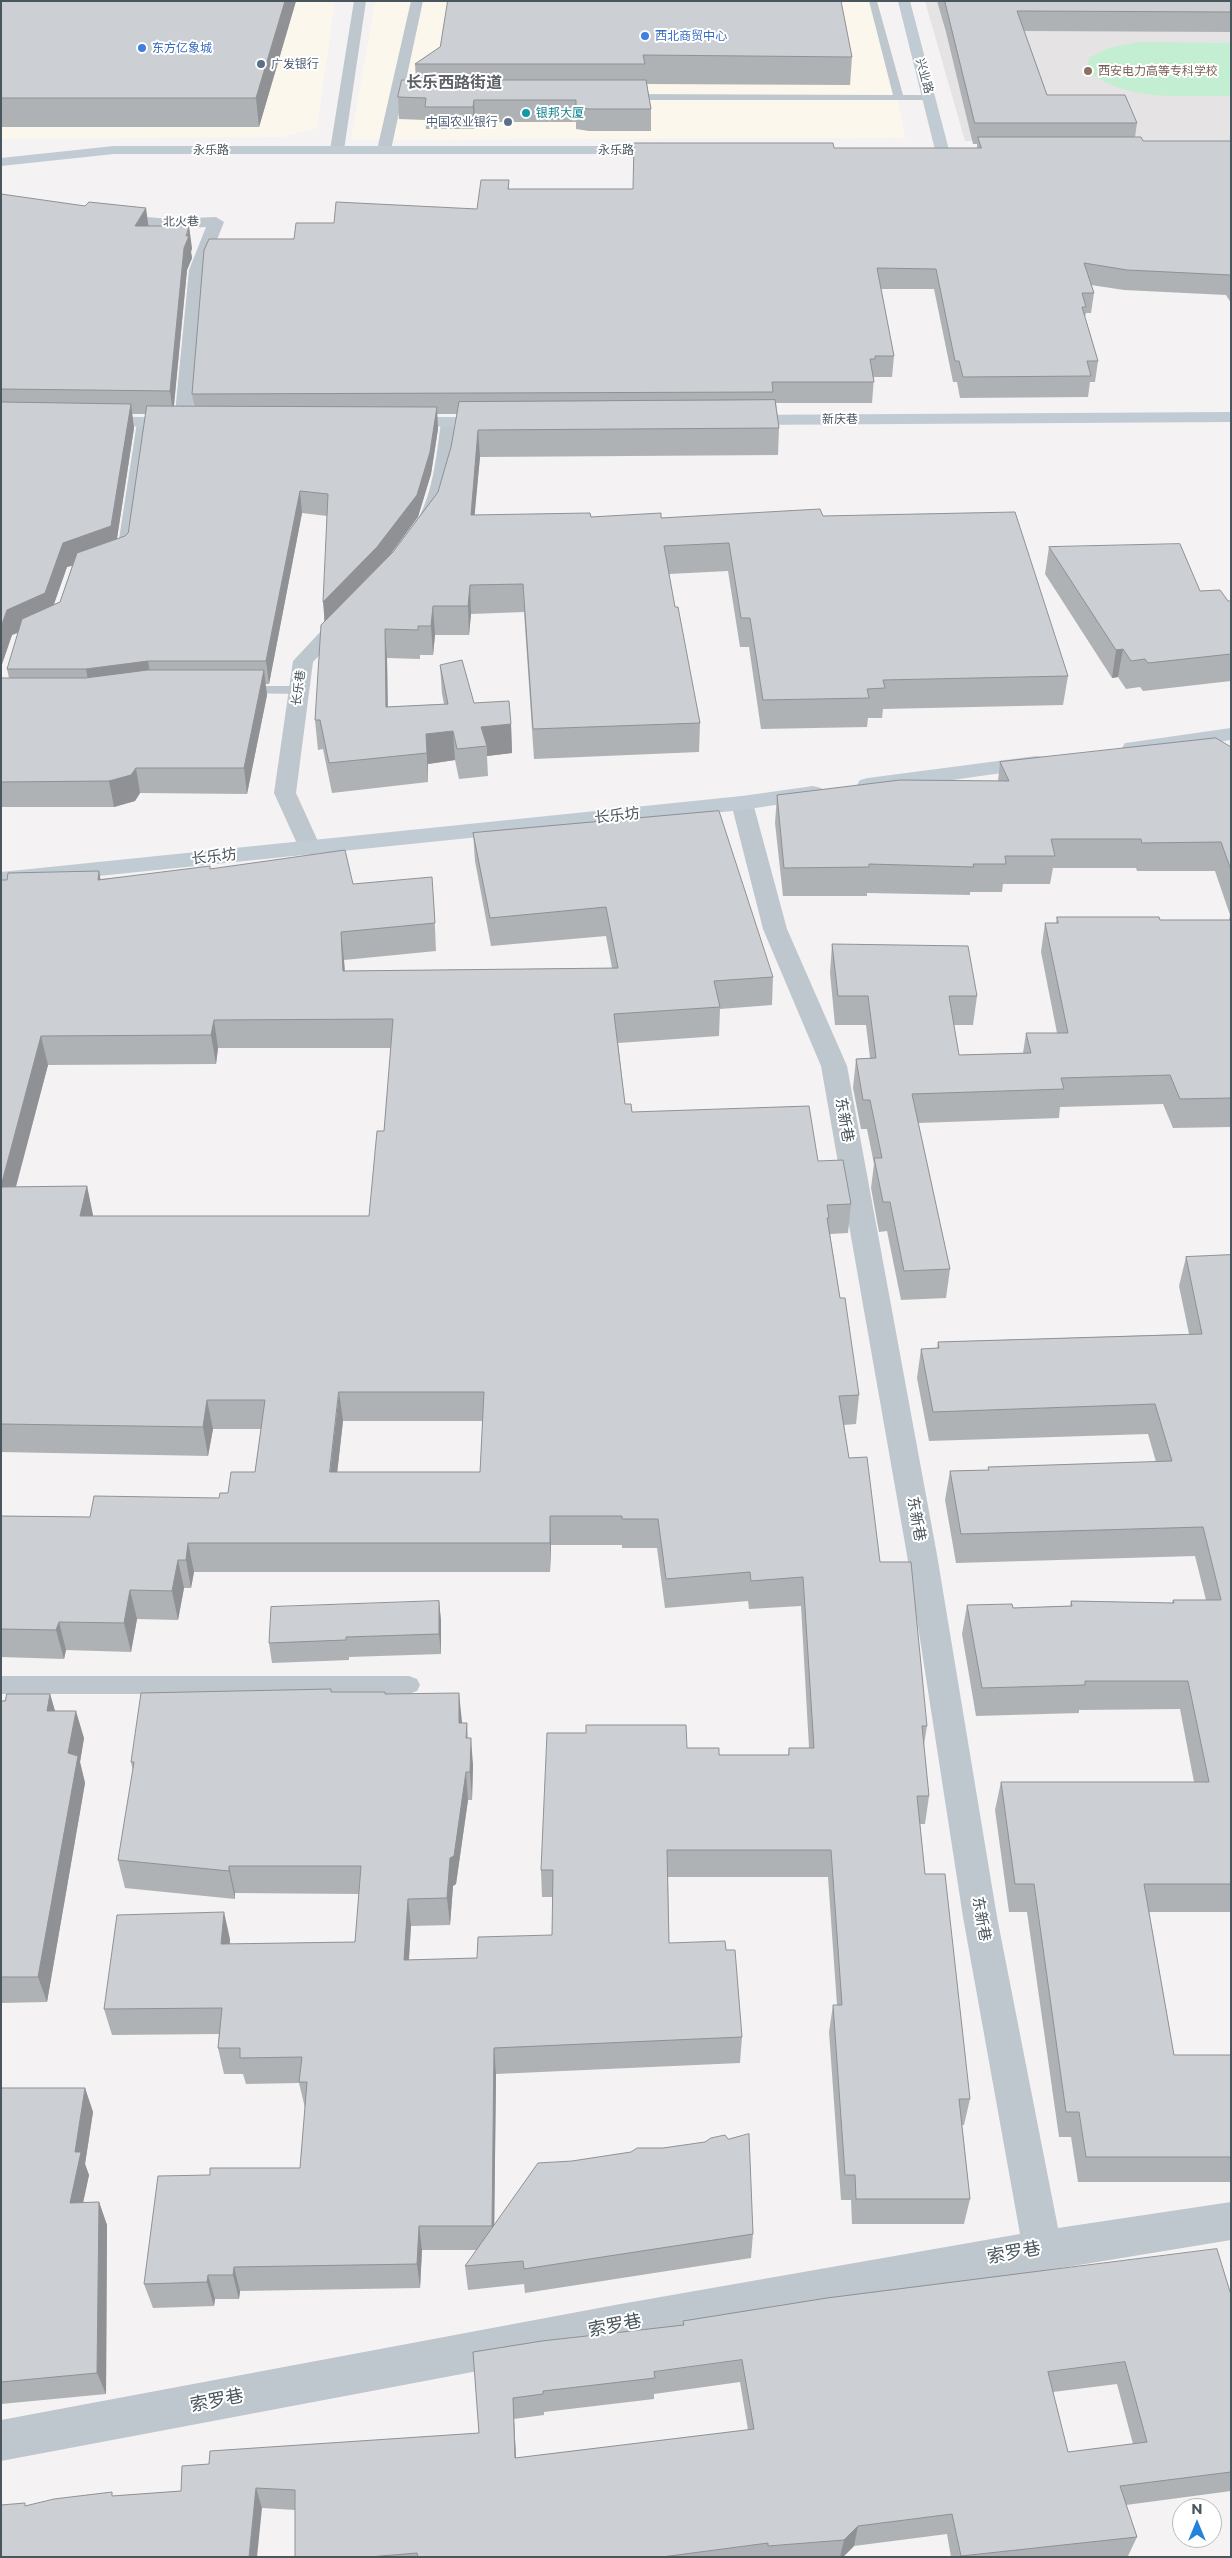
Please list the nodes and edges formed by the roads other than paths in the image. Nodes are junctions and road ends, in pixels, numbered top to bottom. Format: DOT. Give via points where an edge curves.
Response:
graph roads {
  1 [pos="360,1"];
  2 [pos="417,1"];
  3 [pos="873,1"];
  4 [pos="904,1"];
  5 [pos="612,97"];
  6 [pos="899,98"];
  7 [pos="930,98"];
  8 [pos="337,150"];
  9 [pos="384,150"];
  10 [pos="684,150"];
  11 [pos="924,150"];
  12 [pos="1,162"];
  13 [pos="101,218"];
  14 [pos="1231,417"];
  15 [pos="77,420"];
  16 [pos="727,420"];
  17 [pos="143,422"];
  18 [pos="183,422"];
  19 [pos="450,422"];
  20 [pos="510,422"];
  21 [pos="202,423"];
  22 [pos="384,423"];
  23 [pos="411,543"];
  24 [pos="106,560"];
  25 [pos="361,602"];
  26 [pos="230,690"];
  27 [pos="299,690"];
  28 [pos="1231,734"];
  29 [pos="1113,751"];
  30 [pos="1055,759"];
  31 [pos="742,803"];
  32 [pos="310,848"];
  33 [pos="1,879"];
  34 [pos="1,1685"];
  35 [pos="409,1686"];
  36 [pos="1231,2221"];
  37 [pos="1042,2248"];
  38 [pos="1,2441"];
  1 -- 8 [label="street"];
  2 -- 9 [label="street" via="399,97"];
  3 -- 6 [label="lane"];
  4 -- 7 [label="street, 兴业路"];
  5 -- 6 [label="lane"];
  6 -- 7 [label="lane"];
  7 -- 11 [label="street, 兴业路" via="947,150"];
  8 -- 9 [label="street, 永乐路"];
  8 -- 12 [label="street, 永乐路" via="114,150"];
  9 -- 10 [label="street, 永乐路"];
  13 -- 18 [label="street, 北火巷" via="170,224 216,222 197,270"];
  14 -- 16 [label="street, 新庆巷"];
  15 -- 17 [label="street"];
  17 -- 18 [label="street"];
  17 -- 24 [label="lane" via="123,554"];
  18 -- 21 [label="street"];
  19 -- 20 [label="street"];
  19 -- 22 [label="street"];
  19 -- 23 [label="street" via="442,474 429,519"];
  25 -- 27 [label="street, 长乐巷" via="303,661"];
  26 -- 27 [label="lane"];
  27 -- 32 [label="street, 长乐巷" via="284,794"];
  28 -- 29 [label="street"];
  30 -- 31 [label="street, 长乐坊"];
  31 -- 32 [label="street, 长乐坊"];
  31 -- 37 [label="street, 东新巷" via="775,929 834,1066 922,1555 980,1917"];
  32 -- 33 [label="street, 长乐坊"];
  34 -- 35 [label="lane"];
  36 -- 37 [label="street, 索罗巷"];
  37 -- 38 [label="street, 索罗巷"];
}
